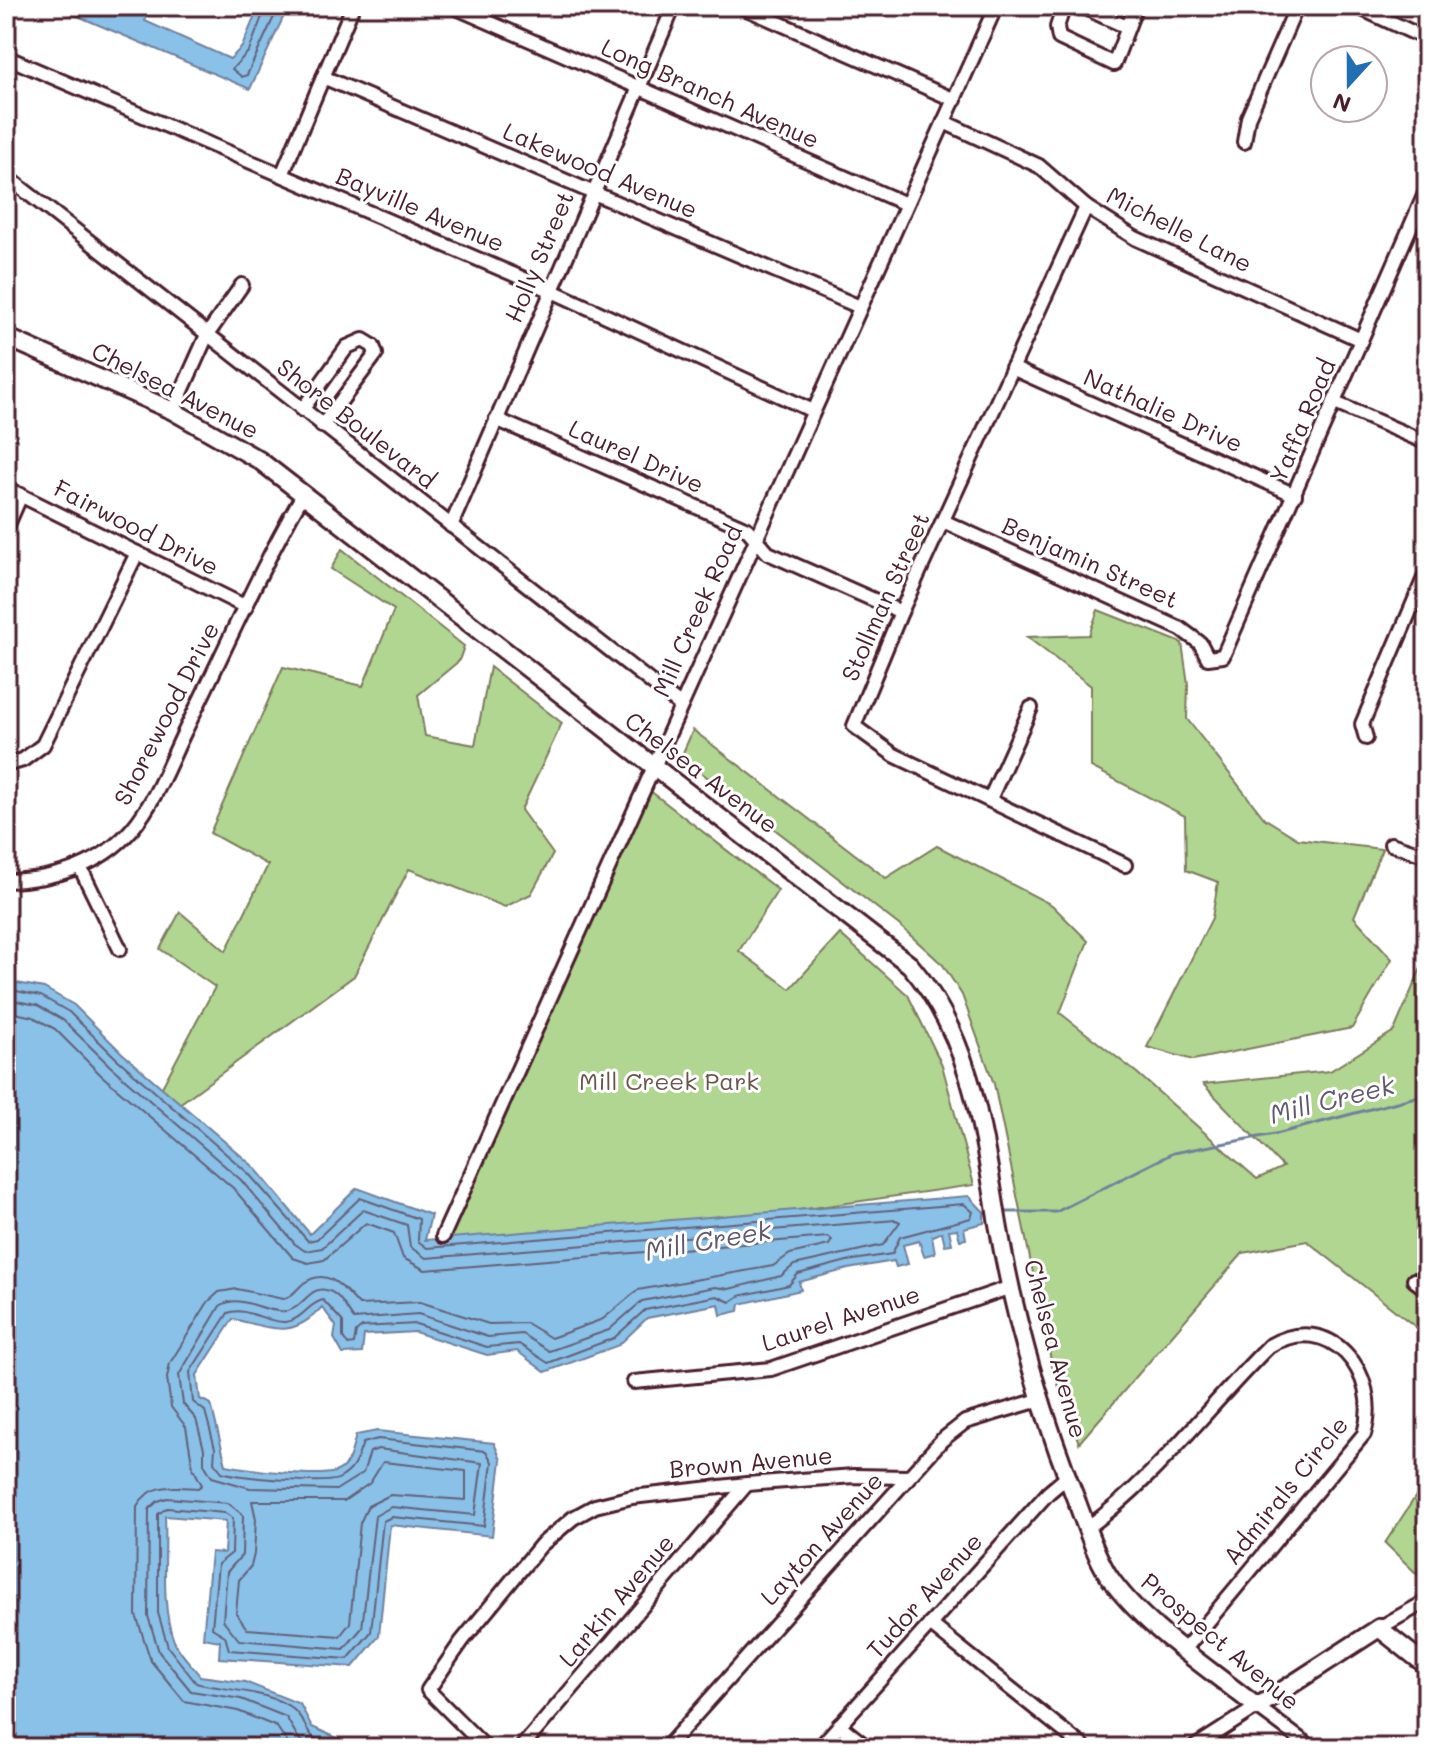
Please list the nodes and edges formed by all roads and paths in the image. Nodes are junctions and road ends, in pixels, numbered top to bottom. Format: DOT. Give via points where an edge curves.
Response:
graph roads {
  1 [pos="353,6"];
  2 [pos="452,6"];
  3 [pos="674,6"];
  4 [pos="740,6"];
  5 [pos="996,6"];
  6 [pos="1064,6"];
  7 [pos="1081,6"];
  8 [pos="1136,6"];
  9 [pos="1297,6"];
  10 [pos="1356,6"];
  11 [pos="1127,27"];
  12 [pos="1427,39"];
  13 [pos="6,57"];
  14 [pos="323,77"];
  15 [pos="638,87"];
  16 [pos="955,100"];
  17 [pos="944,122"];
  18 [pos="1244,142"];
  19 [pos="282,175"];
  20 [pos="6,176"];
  21 [pos="1427,189"];
  22 [pos="592,191"];
  23 [pos="906,204"];
  24 [pos="1086,207"];
  25 [pos="242,285"];
  26 [pos="550,290"];
  27 [pos="860,307"];
  28 [pos="207,335"];
  29 [pos="6,337"];
  30 [pos="1361,340"];
  31 [pos="1012,368"];
  32 [pos="1335,403"];
  33 [pos="302,410"];
  34 [pos="173,411"];
  35 [pos="813,411"];
  36 [pos="496,419"];
  37 [pos="322,426"];
  38 [pos="1427,443"];
  39 [pos="6,488"];
  40 [pos="304,493"];
  41 [pos="21,495"];
  42 [pos="1295,495"];
  43 [pos="943,521"];
  44 [pos="451,526"];
  45 [pos="6,529"];
  46 [pos="754,540"];
  47 [pos="137,553"];
  48 [pos="1427,571"];
  49 [pos="246,607"];
  50 [pos="901,612"];
  51 [pos="1208,658"];
  52 [pos="680,705"];
  53 [pos="1031,708"];
  54 [pos="1366,738"];
  55 [pos="6,765"];
  56 [pos="653,767"];
  57 [pos="990,799"];
  58 [pos="1391,844"];
  59 [pos="1427,856"];
  60 [pos="1125,865"];
  61 [pos="80,867"];
  62 [pos="6,881"];
  63 [pos="120,949"];
  64 [pos="443,1236"];
  65 [pos="1414,1280"];
  66 [pos="1011,1287"];
  67 [pos="1427,1290"];
  68 [pos="634,1382"];
  69 [pos="1039,1400"];
  70 [pos="907,1477"];
  71 [pos="1067,1477"];
  72 [pos="747,1484"];
  73 [pos="1087,1528"];
  74 [pos="1427,1601"];
  75 [pos="930,1624"];
  76 [pos="1379,1628"];
  77 [pos="1185,1649"];
  78 [pos="1427,1666"];
  79 [pos="1257,1707"];
  80 [pos="839,1725"];
  81 [pos="486,1748"];
  82 [pos="521,1748"];
  83 [pos="666,1748"];
  84 [pos="819,1748"];
  85 [pos="868,1748"];
  86 [pos="1085,1748"];
  87 [pos="1193,1748"];
  88 [pos="1312,1748"];
  1 -- 14 [label="street"];
  2 -- 15 [label="street, Long Branch Avenue"];
  3 -- 15 [label="street, Holly Street"];
  4 -- 16 [label="street"];
  5 -- 16 [label="street, Mill Creek Road"];
  6 -- 11 [label="street" via="1059,38 1114,64"];
  7 -- 11 [label="street"];
  8 -- 11 [label="street"];
  9 -- 18 [label="street" via="1248,118"];
  10 -- 12 [label="street"];
  13 -- 19 [label="street, Bayville Avenue"];
  14 -- 19 [label="street"];
  14 -- 22 [label="street, Lakewood Avenue"];
  15 -- 22 [label="street, Holly Street"];
  15 -- 23 [label="street, Long Branch Avenue"];
  16 -- 17 [label="street, Mill Creek Road"];
  17 -- 23 [label="street, Mill Creek Road"];
  17 -- 24 [label="street, Michelle Lane" via="1039,166"];
  19 -- 26 [label="street, Bayville Avenue"];
  20 -- 28 [label="street, Shore Boulevard"];
  21 -- 30 [label="street, Yaffa Road"];
  22 -- 26 [label="street, Holly Street"];
  22 -- 27 [label="street, Lakewood Avenue"];
  23 -- 27 [label="street, Mill Creek Road"];
  24 -- 30 [label="street, Michelle Lane" via="1135,238"];
  24 -- 31 [label="street, Stollman Street"];
  25 -- 28 [label="street"];
  26 -- 35 [label="street, Bayville Avenue"];
  26 -- 36 [label="street, Holly Street"];
  27 -- 35 [label="street, Mill Creek Road"];
  28 -- 33 [label="street, Shore Boulevard"];
  28 -- 34 [label="street"];
  29 -- 34 [label="main road, Chelsea Avenue"];
  30 -- 32 [label="street, Yaffa Road"];
  31 -- 42 [label="street, Nathalie Drive"];
  31 -- 43 [label="street, Stollman Street"];
  32 -- 38 [label="street"];
  32 -- 42 [label="street, Yaffa Road"];
  33 -- 37 [label="street, Shore Boulevard"];
  33 -- 37 [label="street" via="347,347 363,340 373,346 376,354"];
  34 -- 40 [label="main road, Chelsea Avenue" via="259,460"];
  35 -- 46 [label="street, Mill Creek Road"];
  36 -- 44 [label="street, Holly Street"];
  36 -- 46 [label="street, Laurel Drive" via="747,529"];
  37 -- 44 [label="street, Shore Boulevard"];
  39 -- 41 [label="street, Fairwood Drive"];
  40 -- 49 [label="street, Shorewood Drive"];
  40 -- 56 [label="main road, Chelsea Avenue"];
  41 -- 45 [label="street"];
  41 -- 47 [label="street, Fairwood Drive"];
  42 -- 51 [label="street, Yaffa Road" via="1229,647 1223,656"];
  43 -- 50 [label="street, Stollman Street"];
  43 -- 51 [label="street, Benjamin Street" via="1181,629 1200,643"];
  44 -- 52 [label="street, Shore Boulevard"];
  46 -- 50 [label="street, Laurel Drive" via="768,553"];
  46 -- 52 [label="street, Mill Creek Road"];
  47 -- 49 [label="street, Fairwood Drive"];
  47 -- 55 [label="street" via="43,745"];
  48 -- 54 [label="street" via="1362,724"];
  49 -- 61 [label="street, Shorewood Drive" via="141,817 113,846"];
  50 -- 57 [label="street, Stollman Street" via="854,726 894,755"];
  52 -- 56 [label="street, Mill Creek Road"];
  53 -- 57 [label="street"];
  56 -- 64 [label="street, Mill Creek Road"];
  56 -- 66 [label="main road, Chelsea Avenue" via="872,934 928,986 967,1068"];
  57 -- 60 [label="street, Stollman Street"];
  58 -- 59 [label="street"];
  61 -- 62 [label="street, Shorewood Drive" via="48,878"];
  61 -- 63 [label="street"];
  65 -- 67 [label="street"];
  66 -- 68 [label="street, Laurel Avenue" via="771,1369"];
  66 -- 69 [label="main road, Chelsea Avenue"];
  69 -- 70 [label="street, Layton Avenue" via="965,1422"];
  69 -- 71 [label="main road, Chelsea Avenue"];
  70 -- 72 [label="street, Brown Avenue"];
  70 -- 83 [label="street, Layton Avenue"];
  71 -- 73 [label="main road, Prospect Avenue"];
  71 -- 75 [label="street, Tudor Avenue"];
  72 -- 81 [label="street, Brown Avenue" via="595,1506 541,1545 428,1690"];
  72 -- 82 [label="street, Larkin Avenue"];
  73 -- 77 [label="main road, Prospect Avenue" via="1118,1587"];
  73 -- 77 [label="street, Admirals Circle" via="1118,1506 1280,1339 1314,1337 1336,1345 1358,1365 1369,1399 1364,1434"];
  74 -- 76 [label="street"];
  75 -- 80 [label="street, Tudor Avenue"];
  75 -- 86 [label="street"];
  76 -- 78 [label="main road"];
  76 -- 79 [label="main road"];
  77 -- 79 [label="main road, Prospect Avenue"];
  79 -- 87 [label="street"];
  79 -- 88 [label="street, Prospect Avenue"];
  80 -- 84 [label="street, Tudor Avenue"];
  80 -- 85 [label="street"];
}
